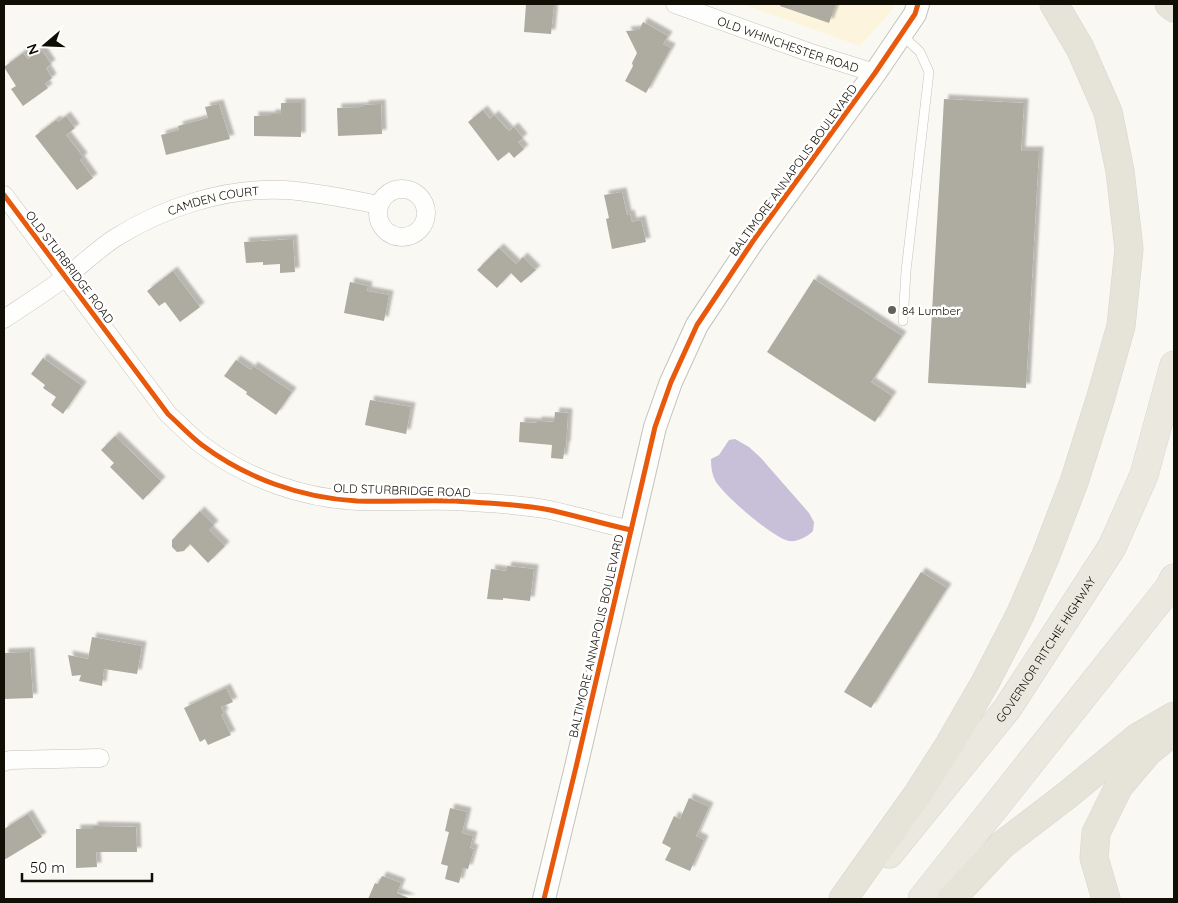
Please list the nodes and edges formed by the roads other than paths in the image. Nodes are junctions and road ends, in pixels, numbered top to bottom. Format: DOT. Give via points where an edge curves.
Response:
graph roads {
  1 [pos="675,4"];
  2 [pos="918,4"];
  3 [pos="1054,4"];
  4 [pos="1169,4"];
  5 [pos="1174,8"];
  6 [pos="901,34"];
  7 [pos="875,73"];
  8 [pos="4,195"];
  9 [pos="379,205"];
  10 [pos="65,277"];
  11 [pos="4,319"];
  12 [pos="903,321"];
  13 [pos="1174,365"];
  14 [pos="631,530"];
  15 [pos="1174,578"];
  16 [pos="1174,716"];
  17 [pos="1174,731"];
  18 [pos="100,758"];
  19 [pos="4,762"];
  20 [pos="544,899"];
  21 [pos="843,899"];
  22 [pos="852,899"];
  23 [pos="922,899"];
  24 [pos="951,899"];
  25 [pos="1106,899"];
  1 -- 7 [label="street, OLD WHINCHESTER ROAD"];
  2 -- 6 [label="street, BALTIMORE ANNAPOLIS BOULEVARD"];
  3 -- 21 [label="highway" via="1080,48 1108,112 1120,171 1129,249 1121,326 1074,482 1020,615 949,745"];
  4 -- 5 [label="highway"];
  6 -- 7 [label="street, BALTIMORE ANNAPOLIS BOULEVARD"];
  6 -- 12 [label="lane" via="920,52 929,72"];
  7 -- 14 [label="street, BALTIMORE ANNAPOLIS BOULEVARD" via="753,241 697,326 671,382 655,427"];
  8 -- 10 [label="street, OLD STURBRIDGE ROAD"];
  9 -- 10 [label="street, CAMDEN COURT" via="283,190 218,196 151,218 114,239"];
  10 -- 11 [label="street, CAMDEN COURT"];
  10 -- 14 [label="street, OLD STURBRIDGE ROAD" via="168,414 201,444 234,466 272,484 303,493 356,501 454,501 548,510"];
  13 -- 22 [label="highway, GOVERNOR RITCHIE HIGHWAY" via="1144,475 1112,547 1007,709"];
  14 -- 20 [label="street, BALTIMORE ANNAPOLIS BOULEVARD"];
  15 -- 23 [label="highway"];
  16 -- 24 [label="highway" via="1138,737 1002,845"];
  17 -- 25 [label="highway" via="1148,752 1119,786 1096,833 1094,858"];
  18 -- 19 [label="street"];
}
